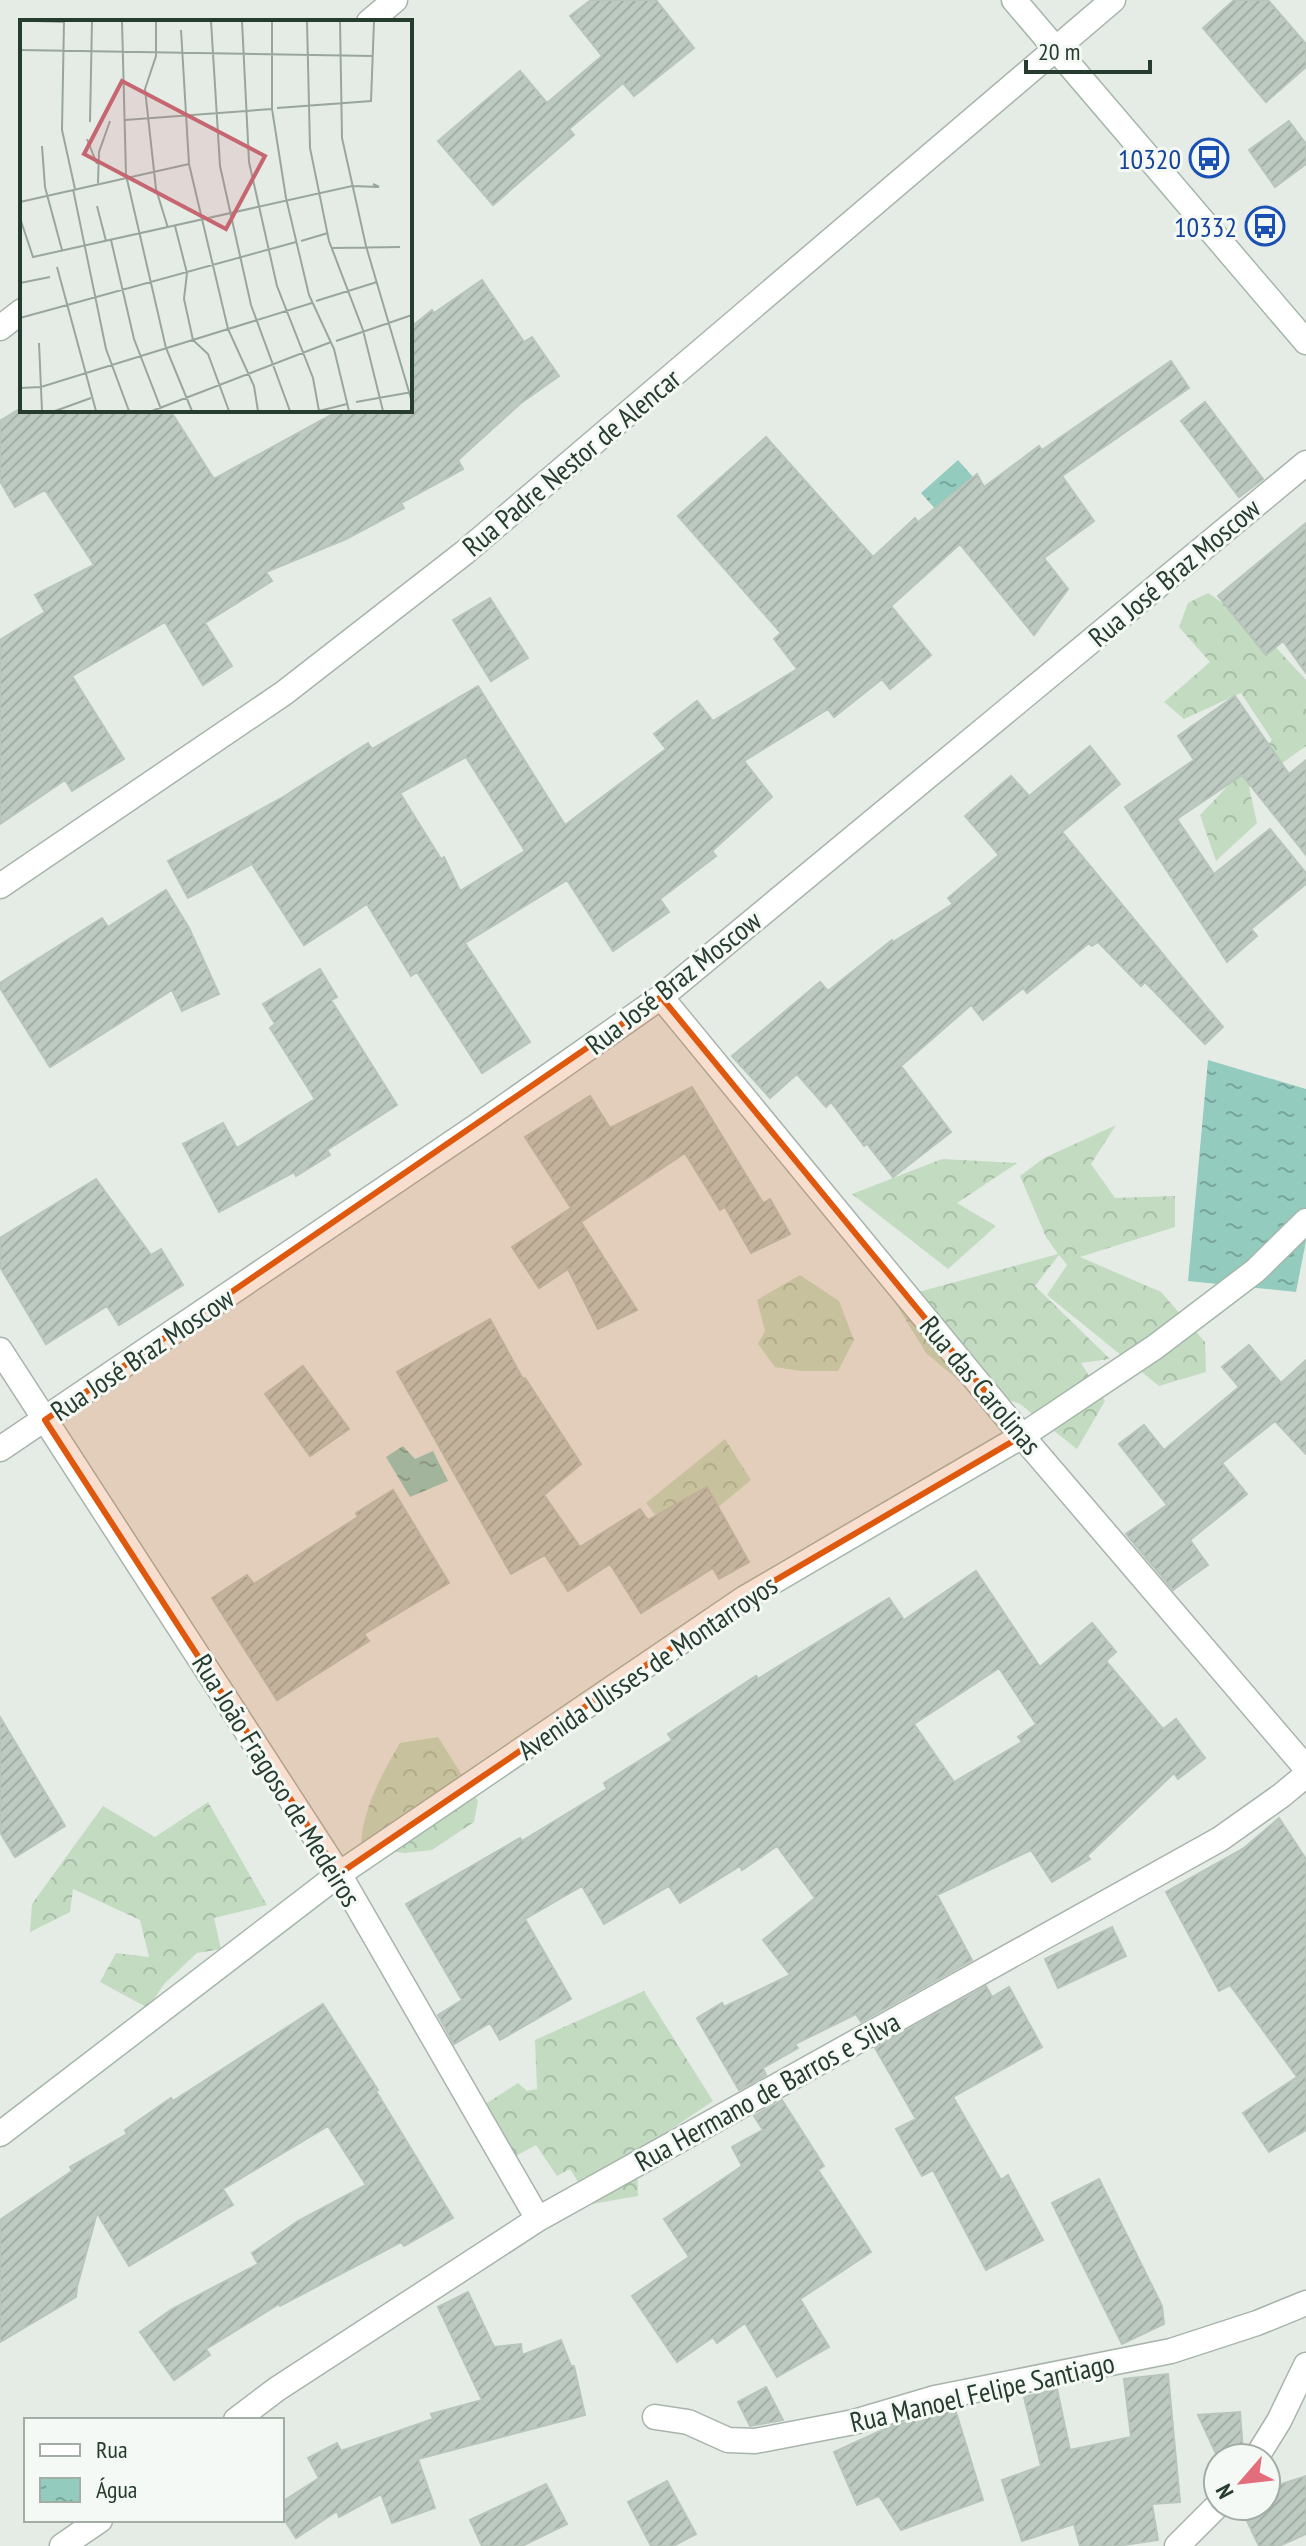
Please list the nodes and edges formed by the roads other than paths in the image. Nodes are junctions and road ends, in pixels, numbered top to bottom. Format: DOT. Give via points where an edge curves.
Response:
graph roads {
  1 [pos="395,0"];
  2 [pos="1014,0"];
  3 [pos="1113,0"];
  4 [pos="371,20"];
  5 [pos="1056,48"];
  6 [pos="20,313"];
  7 [pos="0,328"];
  8 [pos="1306,342"];
  9 [pos="1306,463"];
  10 [pos="0,886"];
  11 [pos="661,997"];
  12 [pos="1306,1221"];
  13 [pos="0,1350"];
  14 [pos="45,1420"];
  15 [pos="1022,1436"];
  16 [pos="0,1449"];
  17 [pos="1306,1768"];
  18 [pos="1306,1775"];
  19 [pos="339,1874"];
  20 [pos="0,2134"];
  21 [pos="538,2219"];
  22 [pos="1306,2303"];
  23 [pos="1306,2365"];
  24 [pos="655,2417"];
  25 [pos="239,2418"];
  26 [pos="1266,2442"];
  27 [pos="1202,2521"];
  28 [pos="97,2522"];
  29 [pos="62,2546"];
  30 [pos="1177,2546"];
  1 -- 4 [label="street"];
  2 -- 5 [label="street"];
  3 -- 5 [label="street, Rua Padre Nestor de Alencar"];
  5 -- 8 [label="street"];
  5 -- 10 [label="street, Rua Padre Nestor de Alencar" via="464,553 284,693"];
  6 -- 7 [label="street"];
  9 -- 11 [label="street, Rua José Braz Moscow"];
  11 -- 14 [label="street, Rua José Braz Moscow"];
  11 -- 15 [label="street, Rua das Carolinas"];
  12 -- 15 [label="street, Avenida Ulisses de Montarroyos" via="1255,1271 1155,1347"];
  13 -- 14 [label="street, Rua João Fragoso de Medeiros"];
  14 -- 16 [label="street, Rua José Braz Moscow"];
  14 -- 19 [label="street, Rua João Fragoso de Medeiros"];
  15 -- 17 [label="street, Rua das Carolinas"];
  15 -- 19 [label="street, Avenida Ulisses de Montarroyos" via="745,1598"];
  18 -- 21 [label="street, Rua Hermano de Barros e Silva" via="1220,1839"];
  19 -- 20 [label="street, Avenida Ulisses de Montarroyos"];
  19 -- 21 [label="street, Rua João Fragoso de Medeiros"];
  21 -- 25 [label="street, Rua Hermano de Barros e Silva"];
  22 -- 24 [label="street, Rua Manoel Felipe Santiago" via="1171,2351 755,2441 728,2440 688,2422"];
  23 -- 26 [label="street"];
  27 -- 30 [label="street"];
  28 -- 29 [label="street"];
}
